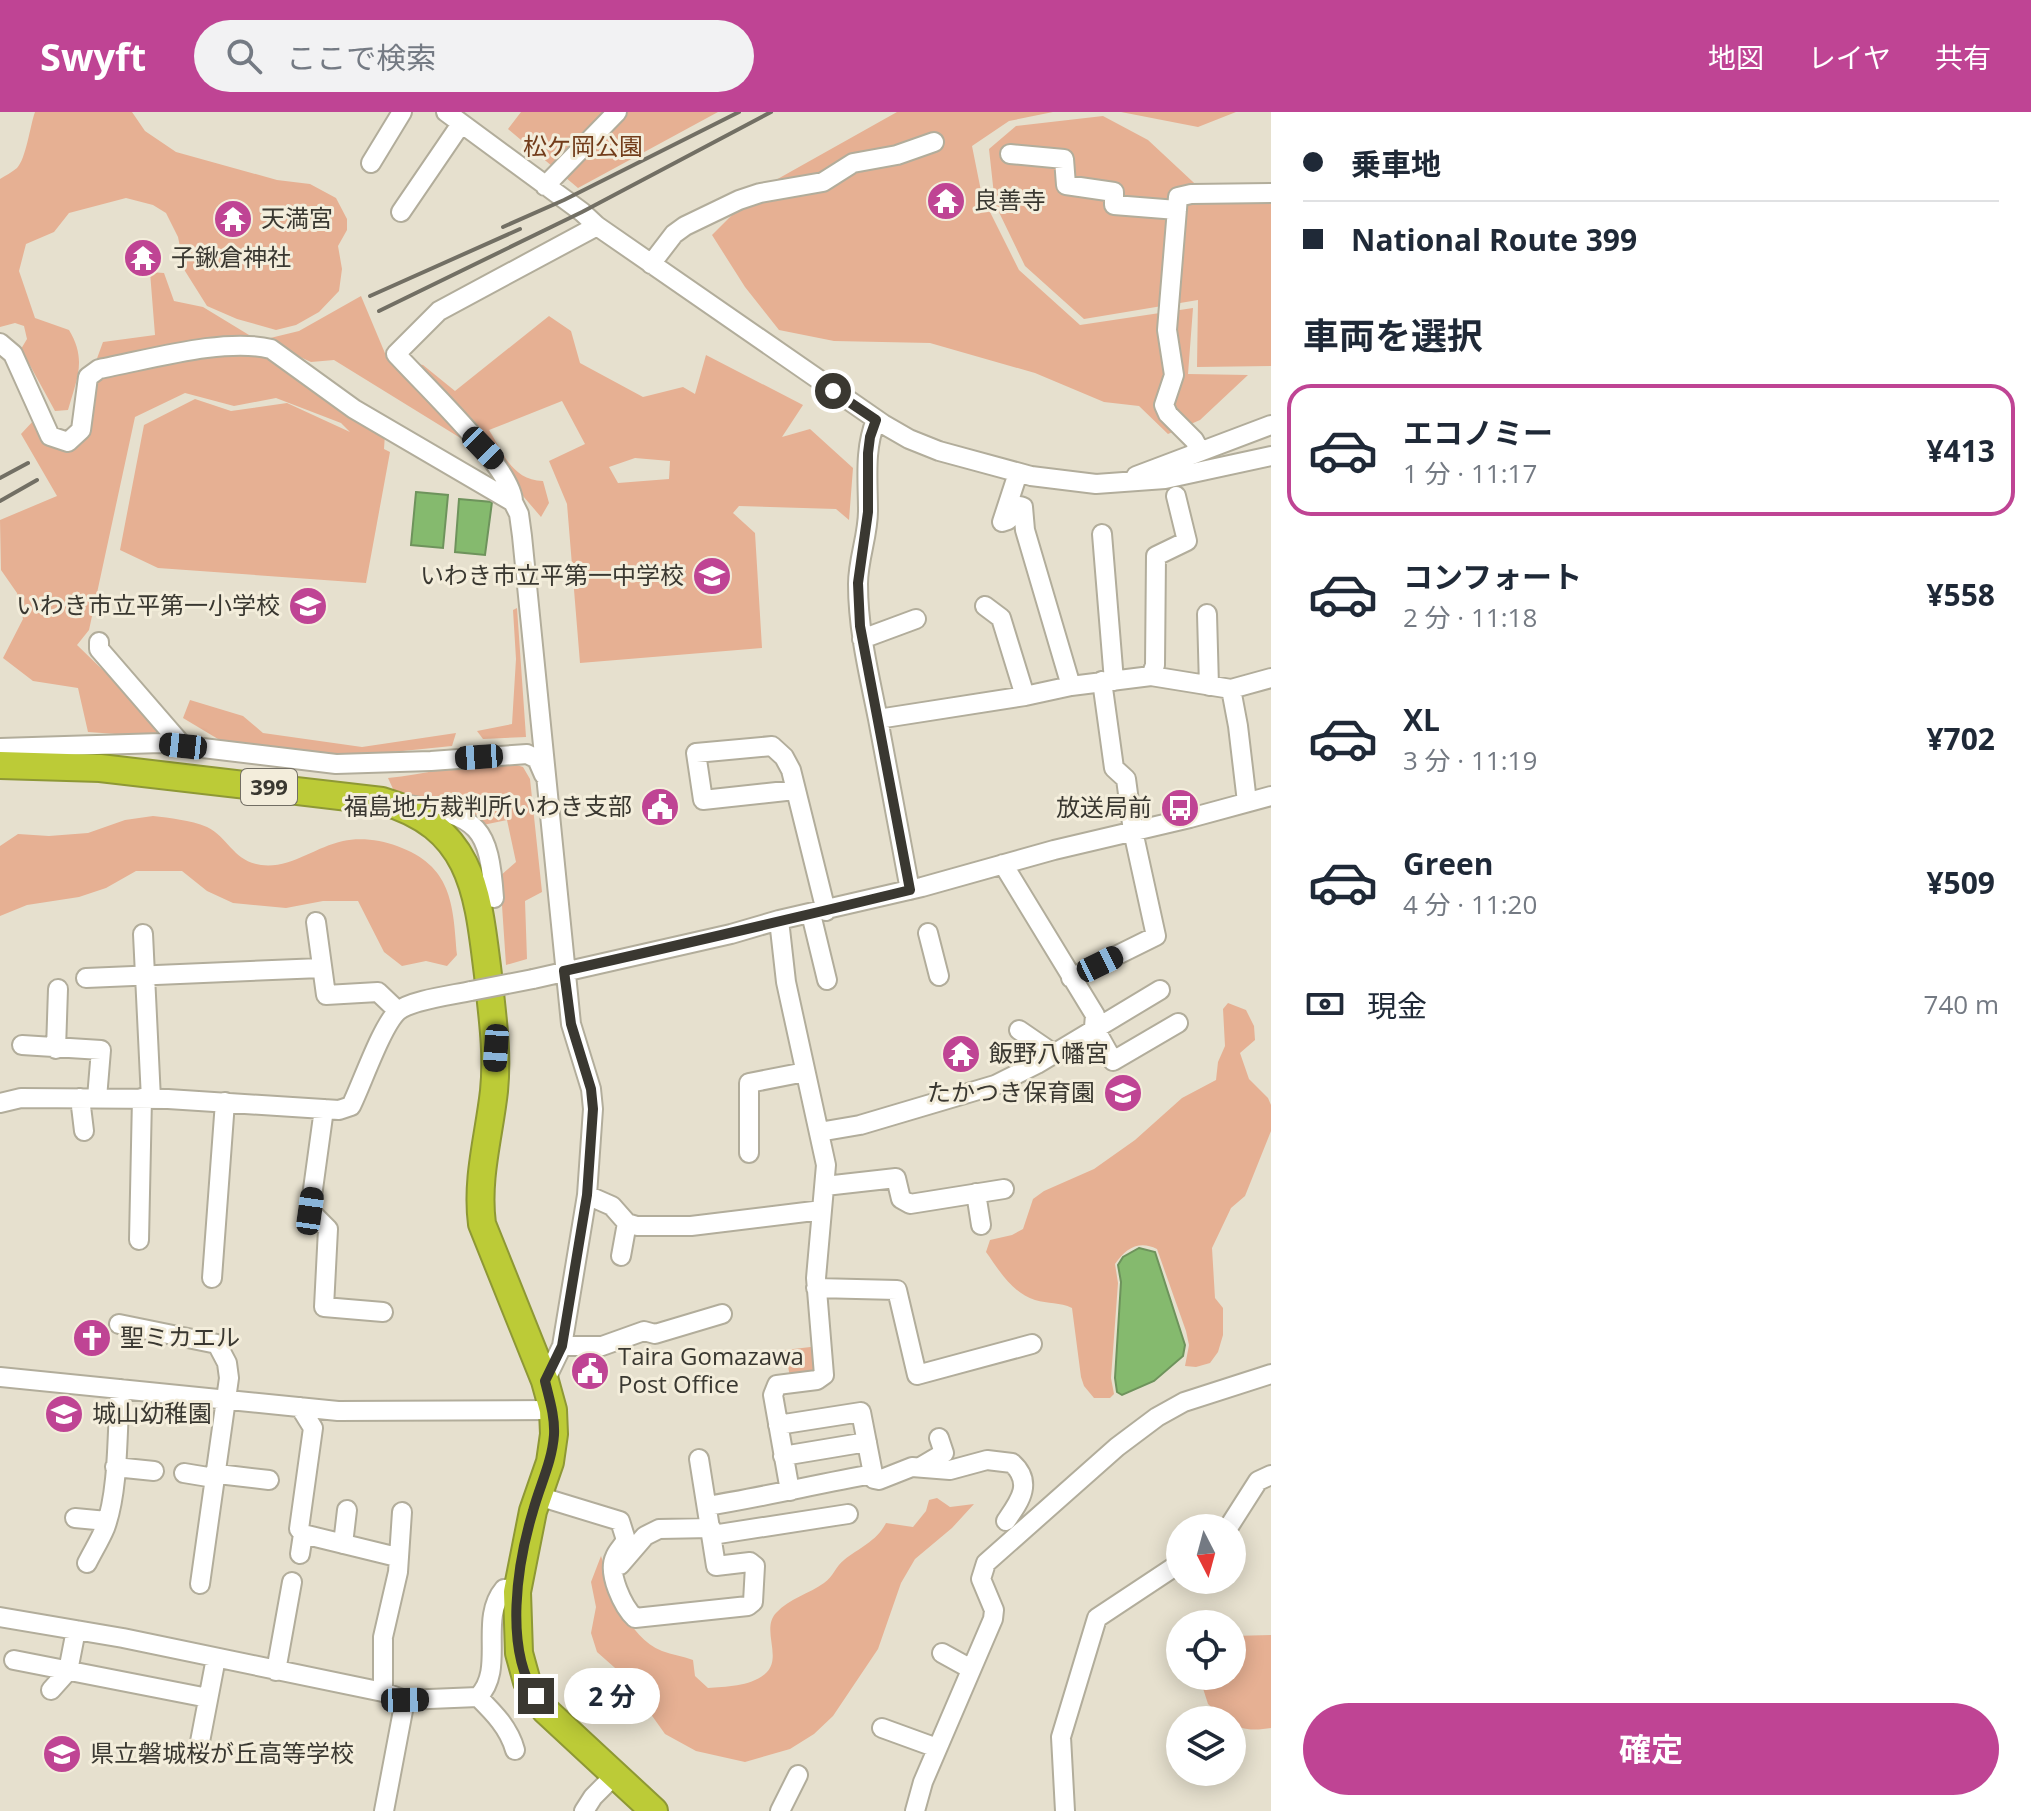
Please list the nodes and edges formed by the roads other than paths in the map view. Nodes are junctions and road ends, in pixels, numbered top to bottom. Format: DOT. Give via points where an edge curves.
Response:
graph roads {
  1 [pos="402,112"];
  2 [pos="446,112"];
  3 [pos="617,112"];
  4 [pos="461,124"];
  5 [pos="934,142"];
  6 [pos="1010,154"];
  7 [pos="371,163"];
  8 [pos="545,186"];
  9 [pos="1271,193"];
  10 [pos="1177,210"];
  11 [pos="401,212"];
  12 [pos="597,226"];
  13 [pos="651,264"];
  14 [pos="0,343"];
  15 [pos="876,420"];
  16 [pos="1271,425"];
  17 [pos="1200,451"];
  18 [pos="1271,456"];
  19 [pos="1018,473"];
  20 [pos="1123,483"];
  21 [pos="1176,496"];
  22 [pos="513,502"];
  23 [pos="1102,534"];
  24 [pos="985,606"];
  25 [pos="1207,614"];
  26 [pos="916,619"];
  27 [pos="862,639"];
  28 [pos="99,642"];
  29 [pos="1151,676"];
  30 [pos="1271,678"];
  31 [pos="1108,681"];
  32 [pos="1071,686"];
  33 [pos="1209,686"];
  34 [pos="1231,689"];
  35 [pos="1025,696"];
  36 [pos="878,719"];
  37 [pos="183,746"];
  38 [pos="0,748"];
  39 [pos="0,765"];
  40 [pos="546,777"];
  41 [pos="795,790"];
  42 [pos="1271,796"];
  43 [pos="382,801"];
  44 [pos="1247,802"];
  45 [pos="1133,831"];
  46 [pos="1003,864"];
  47 [pos="910,890"];
  48 [pos="494,898"];
  49 [pos="819,912"];
  50 [pos="779,920"];
  51 [pos="316,922"];
  52 [pos="928,933"];
  53 [pos="143,934"];
  54 [pos="321,968"];
  55 [pos="564,971"];
  56 [pos="144,974"];
  57 [pos="939,976"];
  58 [pos="86,978"];
  59 [pos="1071,978"];
  60 [pos="827,980"];
  61 [pos="58,989"];
  62 [pos="1160,990"];
  63 [pos="398,1011"];
  64 [pos="1178,1023"];
  65 [pos="1094,1027"];
  66 [pos="1019,1030"];
  67 [pos="22,1045"];
  68 [pos="56,1049"];
  69 [pos="1054,1054"];
  70 [pos="805,1072"];
  71 [pos="88,1098"];
  72 [pos="146,1098"];
  73 [pos="225,1102"];
  74 [pos="0,1103"];
  75 [pos="324,1109"];
  76 [pos="84,1131"];
  77 [pos="819,1132"];
  78 [pos="749,1153"];
  79 [pos="825,1186"];
  80 [pos="1004,1189"];
  81 [pos="976,1193"];
  82 [pos="587,1195"];
  83 [pos="822,1210"];
  84 [pos="627,1223"];
  85 [pos="981,1225"];
  86 [pos="139,1240"];
  87 [pos="621,1256"];
  88 [pos="212,1278"];
  89 [pos="816,1288"];
  90 [pos="383,1312"];
  91 [pos="722,1314"];
  92 [pos="119,1324"];
  93 [pos="1032,1344"];
  94 [pos="562,1346"];
  95 [pos="1271,1374"];
  96 [pos="0,1377"];
  97 [pos="545,1381"];
  98 [pos="120,1389"];
  99 [pos="225,1399"];
  100 [pos="300,1407"];
  101 [pos="553,1410"];
  102 [pos="778,1425"];
  103 [pos="939,1438"];
  104 [pos="867,1442"];
  105 [pos="783,1456"];
  106 [pos="699,1459"];
  107 [pos="922,1466"];
  108 [pos="115,1467"];
  109 [pos="154,1471"];
  110 [pos="184,1473"];
  111 [pos="873,1474"];
  112 [pos="214,1475"];
  113 [pos="1271,1475"];
  114 [pos="269,1480"];
  115 [pos="797,1489"];
  116 [pos="538,1496"];
  117 [pos="707,1506"];
  118 [pos="347,1510"];
  119 [pos="402,1512"];
  120 [pos="1237,1514"];
  121 [pos="75,1518"];
  122 [pos="107,1521"];
  123 [pos="811,1521"];
  124 [pos="1006,1521"];
  125 [pos="712,1532"];
  126 [pos="303,1534"];
  127 [pos="836,1537"];
  128 [pos="343,1544"];
  129 [pos="300,1554"];
  130 [pos="397,1557"];
  131 [pos="87,1563"];
  132 [pos="614,1567"];
  133 [pos="1166,1572"];
  134 [pos="292,1582"];
  135 [pos="200,1584"];
  136 [pos="518,1588"];
  137 [pos="0,1617"];
  138 [pos="76,1630"];
  139 [pos="942,1653"];
  140 [pos="216,1658"];
  141 [pos="14,1660"];
  142 [pos="971,1669"];
  143 [pos="68,1671"];
  144 [pos="276,1671"];
  145 [pos="51,1690"];
  146 [pos="383,1692"];
  147 [pos="478,1697"];
  148 [pos="208,1698"];
  149 [pos="405,1700"];
  150 [pos="882,1728"];
  151 [pos="199,1747"];
  152 [pos="937,1748"];
  153 [pos="515,1750"];
  154 [pos="615,1775"];
  155 [pos="798,1775"];
  156 [pos="384,1811"];
  157 [pos="584,1811"];
  158 [pos="654,1811"];
  159 [pos="780,1811"];
  160 [pos="915,1811"];
  161 [pos="1065,1811"];
  1 -- 7 [label="street"];
  2 -- 4 [label="street"];
  3 -- 8 [label="street"];
  4 -- 8 [label="street"];
  4 -- 11 [label="street"];
  5 -- 13 [label="street" via="853,163 823,182 739,200 685,226"];
  6 -- 10 [label="street" via="1064,159 1066,185 1114,192 1114,205"];
  8 -- 12 [label="street"];
  9 -- 10 [label="street" via="1181,195"];
  10 -- 17 [label="street" via="1167,330 1174,375 1165,410"];
  12 -- 13 [label="street"];
  12 -- 22 [label="street" via="439,311 396,354 495,461"];
  13 -- 15 [label="street"];
  14 -- 22 [label="street" via="13,354 50,436 58,441 68,442 81,430 88,377 99,369 256,345 271,349 354,409"];
  15 -- 19 [label="street" via="939,451"];
  15 -- 27 [label="street" via="868,453 868,512 858,583"];
  16 -- 17 [label="street"];
  17 -- 20 [label="street"];
  18 -- 20 [label="street"];
  19 -- 20 [label="street" via="1065,482"];
  19 -- 32 [label="street" via="1002,522 1023,507 1025,530"];
  21 -- 29 [label="street" via="1187,541 1156,556"];
  22 -- 40 [label="street" via="522,536"];
  23 -- 31 [label="street"];
  24 -- 35 [label="street" via="1001,618"];
  25 -- 33 [label="street"];
  26 -- 27 [label="street"];
  27 -- 36 [label="street"];
  28 -- 37 [label="street" via="99,649"];
  29 -- 31 [label="street"];
  29 -- 33 [label="street"];
  30 -- 34 [label="street"];
  31 -- 32 [label="street"];
  31 -- 45 [label="street" via="1114,768 1126,779"];
  32 -- 35 [label="street"];
  33 -- 34 [label="street"];
  34 -- 44 [label="street"];
  35 -- 36 [label="street"];
  36 -- 47 [label="street"];
  37 -- 38 [label="street"];
  37 -- 40 [label="street" via="336,764 527,754 537,759"];
  39 -- 43 [label="highway, 399" via="114,769"];
  40 -- 55 [label="street"];
  41 -- 41 [label="street" via="791,770 772,746 696,753 703,800"];
  41 -- 49 [label="street"];
  42 -- 44 [label="street"];
  43 -- 48 [label="street" via="467,820 489,853"];
  43 -- 97 [label="highway, 399" via="404,807 434,826 466,867 478,896 496,1048 479,1198 482,1224"];
  44 -- 45 [label="street"];
  45 -- 46 [label="street"];
  45 -- 59 [label="street" via="1156,936"];
  46 -- 47 [label="street"];
  46 -- 59 [label="street"];
  47 -- 49 [label="street"];
  49 -- 50 [label="street"];
  49 -- 60 [label="street"];
  50 -- 55 [label="street"];
  50 -- 70 [label="street"];
  51 -- 54 [label="street"];
  52 -- 57 [label="street"];
  53 -- 56 [label="street"];
  54 -- 56 [label="street"];
  54 -- 63 [label="street" via="326,995 378,992"];
  55 -- 63 [label="street, bridge"];
  55 -- 82 [label="street" via="571,1024 591,1089"];
  56 -- 58 [label="street"];
  56 -- 72 [label="street"];
  59 -- 65 [label="street" via="1095,1015"];
  61 -- 68 [label="street"];
  62 -- 65 [label="street"];
  63 -- 75 [label="street" via="351,1106"];
  64 -- 65 [label="street" via="1113,1061"];
  65 -- 69 [label="street"];
  66 -- 69 [label="street"];
  67 -- 68 [label="street"];
  68 -- 71 [label="street" via="101,1050"];
  69 -- 77 [label="street" via="995,1085"];
  70 -- 77 [label="street"];
  70 -- 78 [label="street" via="749,1083"];
  71 -- 72 [label="street"];
  71 -- 74 [label="street"];
  71 -- 76 [label="street"];
  72 -- 73 [label="street"];
  72 -- 86 [label="street"];
  73 -- 75 [label="street"];
  73 -- 88 [label="street"];
  75 -- 90 [label="street" via="310,1211 328,1229 324,1307"];
  77 -- 79 [label="street" via="826,1158"];
  79 -- 81 [label="street" via="896,1178 901,1199 910,1204"];
  79 -- 83 [label="street"];
  80 -- 81 [label="street"];
  81 -- 85 [label="street"];
  82 -- 84 [label="street" via="612,1206"];
  82 -- 94 [label="street"];
  83 -- 84 [label="street" via="691,1226"];
  83 -- 89 [label="street"];
  84 -- 87 [label="street"];
  89 -- 93 [label="street" via="897,1290 917,1375"];
  89 -- 102 [label="street" via="824,1375 777,1385"];
  91 -- 94 [label="street" via="602,1346"];
  92 -- 99 [label="street" via="217,1344 227,1363"];
  94 -- 97 [label="street"];
  95 -- 142 [label="street" via="1184,1402 1157,1417 1007,1541 986,1563 981,1579 994,1610"];
  96 -- 98 [label="street"];
  97 -- 101 [label="highway, 399"];
  98 -- 99 [label="street"];
  98 -- 108 [label="street"];
  99 -- 100 [label="street"];
  99 -- 112 [label="street"];
  100 -- 101 [label="street"];
  100 -- 126 [label="street" via="313,1428 299,1529"];
  101 -- 116 [label="highway, 399" via="550,1462"];
  102 -- 104 [label="street" via="861,1412"];
  102 -- 105 [label="street"];
  103 -- 107 [label="street" via="944,1453"];
  104 -- 105 [label="street"];
  104 -- 111 [label="street"];
  105 -- 115 [label="street"];
  106 -- 117 [label="street"];
  107 -- 111 [label="street" via="879,1480"];
  107 -- 124 [label="street" via="936,1471 987,1460 1012,1463 1023,1476 1023,1495"];
  108 -- 109 [label="street"];
  108 -- 122 [label="street"];
  110 -- 112 [label="street"];
  111 -- 115 [label="street"];
  112 -- 114 [label="street"];
  112 -- 135 [label="street"];
  113 -- 120 [label="street" via="1258,1481"];
  115 -- 117 [label="street"];
  115 -- 123 [label="street"];
  116 -- 132 [label="street" via="620,1521 626,1540"];
  116 -- 136 [label="highway, 399"];
  117 -- 125 [label="street"];
  118 -- 128 [label="street"];
  119 -- 130 [label="street"];
  121 -- 122 [label="street"];
  122 -- 131 [label="street"];
  123 -- 125 [label="street"];
  123 -- 127 [label="street" via="840,1515"];
  125 -- 132 [label="street" via="659,1529"];
  125 -- 132 [label="street" via="716,1566 754,1563 751,1605 635,1618 623,1600"];
  126 -- 128 [label="street"];
  126 -- 129 [label="street"];
  128 -- 130 [label="street"];
  130 -- 146 [label="street" via="383,1637"];
  133 -- 161 [label="street" via="1097,1618 1061,1737"];
  134 -- 144 [label="street"];
  136 -- 147 [label="street" via="504,1589 496,1598 490,1680"];
  136 -- 154 [label="highway, 399" via="519,1653 527,1682 545,1710"];
  137 -- 138 [label="street"];
  138 -- 140 [label="street"];
  138 -- 143 [label="street"];
  139 -- 142 [label="street"];
  140 -- 144 [label="street"];
  140 -- 148 [label="street"];
  141 -- 143 [label="street"];
  142 -- 152 [label="street"];
  143 -- 145 [label="street"];
  143 -- 148 [label="street"];
  144 -- 146 [label="street"];
  146 -- 149 [label="street"];
  147 -- 149 [label="street"];
  147 -- 153 [label="street" via="497,1716"];
  148 -- 151 [label="street"];
  149 -- 156 [label="street"];
  150 -- 152 [label="street"];
  152 -- 160 [label="street"];
  154 -- 157 [label="street"];
  154 -- 158 [label="highway, 399"];
  155 -- 159 [label="street"];
}
